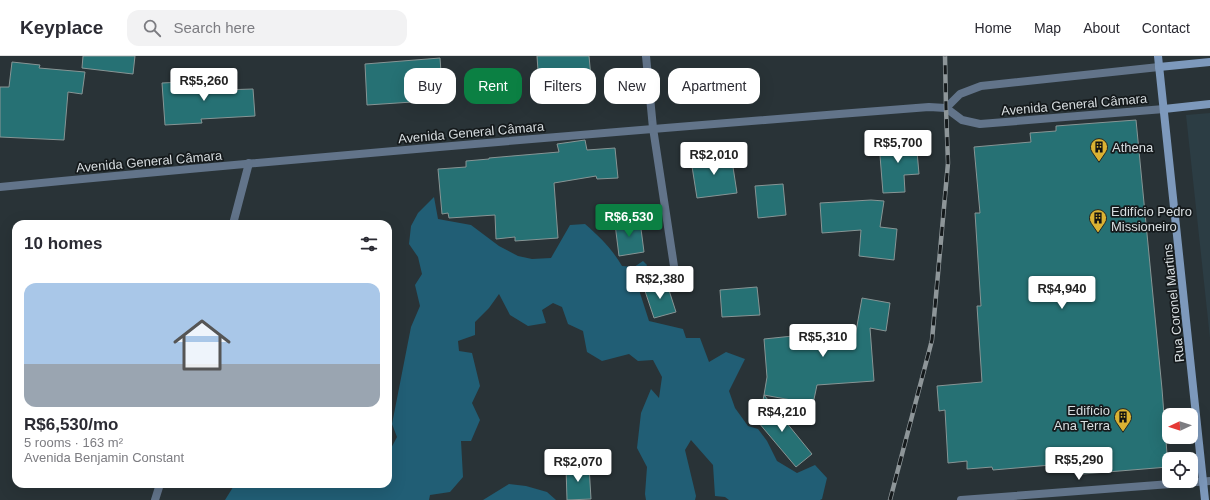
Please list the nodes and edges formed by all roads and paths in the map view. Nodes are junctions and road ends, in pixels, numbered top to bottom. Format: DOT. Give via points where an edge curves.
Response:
graph roads {
  1 [pos="646,56"];
  2 [pos="1158,56"];
  3 [pos="1210,62"];
  4 [pos="1159,67"];
  5 [pos="1210,104"];
  6 [pos="946,108"];
  7 [pos="1164,109"];
  8 [pos="653,128"];
  9 [pos="249,163"];
  10 [pos="0,187"];
  11 [pos="234,220"];
  12 [pos="677,286"];
  13 [pos="1207,482"];
  14 [pos="159,488"];
  15 [pos="155,500"];
  16 [pos="961,500"];
  17 [pos="1205,500"];
  1 -- 8 [label="street"];
  2 -- 4 [label="main road, Rua Coronel Martins"];
  3 -- 4 [label="main road, Avenida General Câmara"];
  4 -- 6 [label="street, Avenida General Câmara" via="981,86 960,94"];
  4 -- 7 [label="main road, Rua Coronel Martins"];
  5 -- 7 [label="main road, Avenida General Câmara"];
  6 -- 7 [label="street, Avenida General Câmara" via="962,120 980,124"];
  6 -- 8 [label="street, Avenida General Câmara" via="929,107"];
  7 -- 13 [label="main road, Rua Coronel Martins"];
  8 -- 9 [label="street, Avenida General Câmara"];
  8 -- 12 [label="street"];
  9 -- 10 [label="street, Avenida General Câmara"];
  9 -- 11 [label="street"];
  13 -- 16 [label="street"];
  13 -- 17 [label="main road, Rua Coronel Martins"];
  14 -- 15 [label="street"];
}
